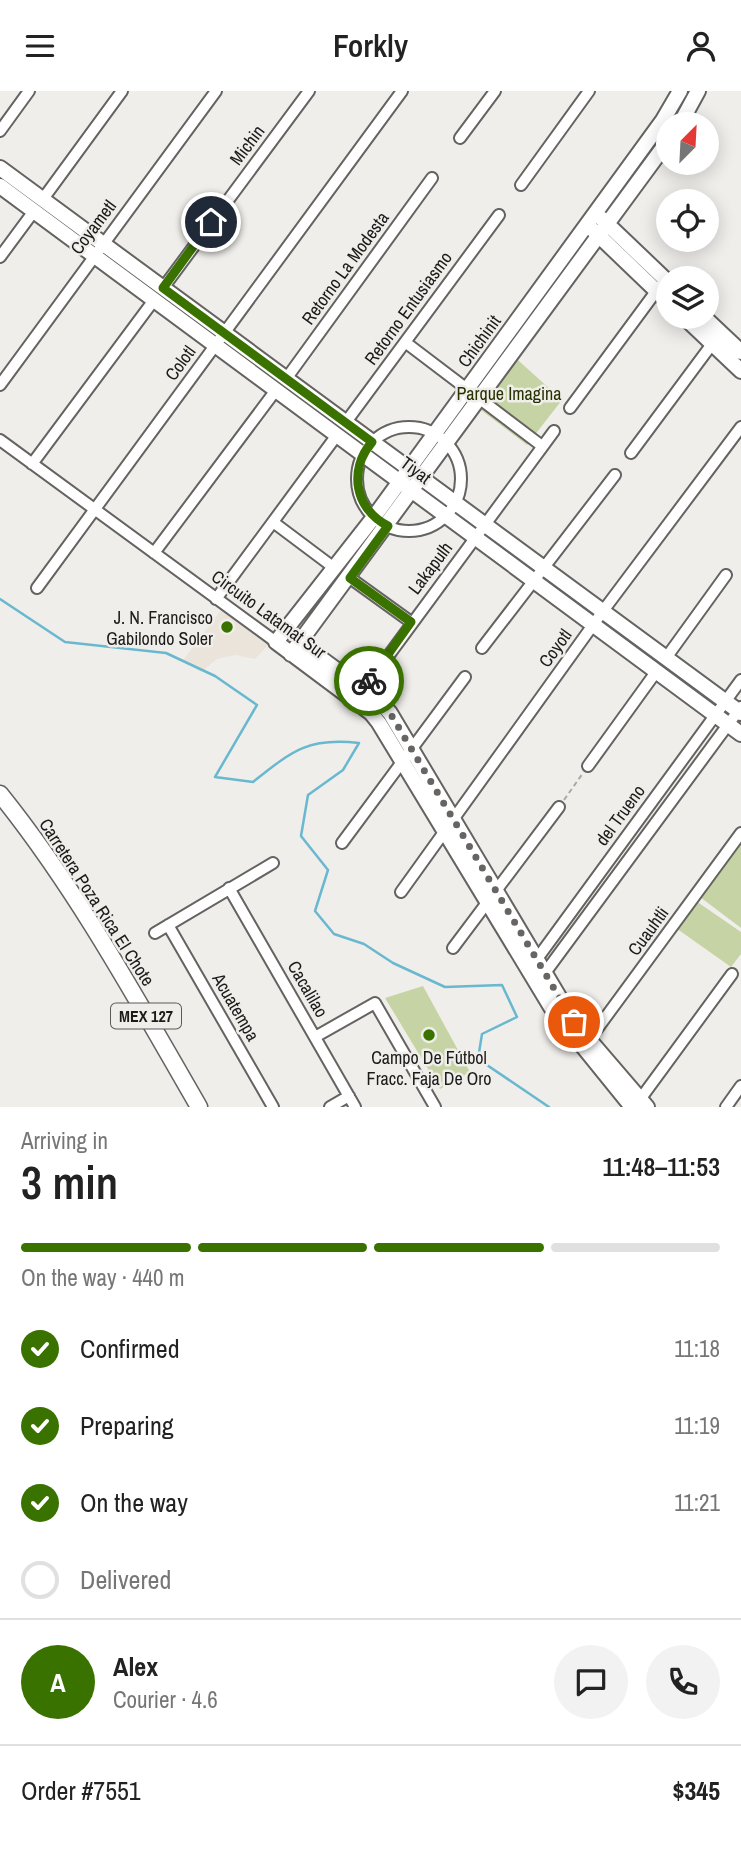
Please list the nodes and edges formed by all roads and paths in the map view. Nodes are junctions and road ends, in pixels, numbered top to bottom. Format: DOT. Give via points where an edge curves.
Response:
graph roads {
  1 [pos="29,91"];
  2 [pos="122,91"];
  3 [pos="216,91"];
  4 [pos="309,91"];
  5 [pos="402,91"];
  6 [pos="495,91"];
  7 [pos="589,91"];
  8 [pos="680,91"];
  9 [pos="698,91"];
  10 [pos="687,112"];
  11 [pos="0,131"];
  12 [pos="460,138"];
  13 [pos="656,158"];
  14 [pos="0,168"];
  15 [pos="432,178"];
  16 [pos="7,185"];
  17 [pos="521,185"];
  18 [pos="38,205"];
  19 [pos="499,215"];
  20 [pos="591,219"];
  21 [pos="604,230"];
  22 [pos="98,249"];
  23 [pos="0,257"];
  24 [pos="656,278"];
  25 [pos="656,293"];
  26 [pos="158,294"];
  27 [pos="702,329"];
  28 [pos="711,329"];
  29 [pos="716,338"];
  30 [pos="220,339"];
  31 [pos="405,342"];
  32 [pos="741,352"];
  33 [pos="741,371"];
  34 [pos="286,379"];
  35 [pos="0,385"];
  36 [pos="467,389"];
  37 [pos="276,390"];
  38 [pos="309,395"];
  39 [pos="480,400"];
  40 [pos="299,407"];
  41 [pos="570,408"];
  42 [pos="346,422"];
  43 [pos="741,427"];
  44 [pos="554,431"];
  45 [pos="435,434"];
  46 [pos="337,435"];
  47 [pos="0,440"];
  48 [pos="372,442"];
  49 [pos="448,444"];
  50 [pos="542,446"];
  51 [pos="631,453"];
  52 [pos="363,455"];
  53 [pos="32,464"];
  54 [pos="409,469"];
  55 [pos="615,475"];
  56 [pos="423,479"];
  57 [pos="400,482"];
  58 [pos="413,492"];
  59 [pos="456,503"];
  60 [pos="95,510"];
  61 [pos="446,516"];
  62 [pos="374,517"];
  63 [pos="273,521"];
  64 [pos="485,524"];
  65 [pos="388,526"];
  66 [pos="475,538"];
  67 [pos="154,553"];
  68 [pos="333,567"];
  69 [pos="543,567"];
  70 [pos="726,575"];
  71 [pos="350,578"];
  72 [pos="532,580"];
  73 [pos="37,588"];
  74 [pos="216,599"];
  75 [pos="603,611"];
  76 [pos="411,622"];
  77 [pos="593,625"];
  78 [pos="276,642"];
  79 [pos="482,647"];
  80 [pos="295,648"];
  81 [pos="666,658"];
  82 [pos="656,672"];
  83 [pos="465,677"];
  84 [pos="741,680"];
  85 [pos="359,695"];
  86 [pos="725,702"];
  87 [pos="740,710"];
  88 [pos="715,715"];
  89 [pos="728,725"];
  90 [pos="741,734"];
  91 [pos="411,750"];
  92 [pos="402,763"];
  93 [pos="589,766"];
  94 [pos="0,794"];
  95 [pos="559,807"];
  96 [pos="448,827"];
  97 [pos="741,833"];
  98 [pos="342,843"];
  99 [pos="272,863"];
  100 [pos="229,888"];
  101 [pos="401,892"];
  102 [pos="492,897"];
  103 [pos="168,925"];
  104 [pos="155,933"];
  105 [pos="453,948"];
  106 [pos="532,965"];
  107 [pos="732,974"];
  108 [pos="540,979"];
  109 [pos="315,1037"];
  110 [pos="586,1045"];
  111 [pos="741,1086"];
  112 [pos="349,1096"];
  113 [pos="638,1105"];
  114 [pos="199,1107"];
  115 [pos="273,1107"];
  116 [pos="330,1107"];
  117 [pos="355,1107"];
  118 [pos="435,1107"];
  119 [pos="726,1107"];
  1 -- 11 [label="street"];
  2 -- 18 [label="street"];
  3 -- 22 [label="street, Coyametl"];
  4 -- 26 [label="street, Michin"];
  5 -- 30 [label="street, Colotl"];
  6 -- 12 [label="street"];
  7 -- 17 [label="street"];
  8 -- 20 [label="street, Chichinit"];
  9 -- 10 [label="street"];
  13 -- 21 [label="street, Chichinit"];
  14 -- 16 [label="street, Tiyat"];
  15 -- 34 [label="street, Retorno La Modesta"];
  16 -- 18 [label="street, Tiyat"];
  18 -- 22 [label="street, Tiyat"];
  18 -- 23 [label="street"];
  19 -- 31 [label="street, Retorno Entusiasmo"];
  20 -- 21 [label="street"];
  20 -- 36 [label="street, Chichinit"];
  21 -- 24 [label="street"];
  21 -- 39 [label="street, Chichinit"];
  22 -- 26 [label="street, Tiyat"];
  22 -- 35 [label="street, Coyametl"];
  25 -- 41 [label="street"];
  26 -- 30 [label="street, Tiyat"];
  26 -- 53 [label="street, Michin"];
  27 -- 29 [label="street"];
  28 -- 29 [label="street"];
  29 -- 32 [label="street"];
  29 -- 33 [label="street"];
  29 -- 51 [label="street"];
  30 -- 34 [label="street, Tiyat"];
  30 -- 37 [label="street, Tiyat"];
  30 -- 60 [label="street, Colotl"];
  31 -- 36 [label="street"];
  31 -- 42 [label="street, Retorno Entusiasmo"];
  34 -- 38 [label="street, Tiyat"];
  36 -- 39 [label="street"];
  36 -- 45 [label="street, Chichinit"];
  37 -- 40 [label="street, Tiyat"];
  37 -- 67 [label="street"];
  38 -- 40 [label="street"];
  38 -- 42 [label="street, Tiyat"];
  39 -- 49 [label="street, Chichinit"];
  39 -- 50 [label="street"];
  40 -- 46 [label="street, Tiyat"];
  42 -- 48 [label="street, Tiyat"];
  43 -- 75 [label="street, Coyotl"];
  44 -- 50 [label="street, Lakapulh"];
  45 -- 48 [label="street" via="402,427"];
  45 -- 49 [label="street"];
  45 -- 54 [label="street, Chichinit"];
  46 -- 52 [label="street, Tiyat"];
  46 -- 63 [label="street"];
  47 -- 53 [label="street, Circuito Latamat Sur"];
  48 -- 52 [label="street"];
  48 -- 54 [label="street, Tiyat"];
  49 -- 56 [label="street, Chichinit"];
  49 -- 59 [label="street" via="461,472"];
  50 -- 64 [label="street, Lakapulh"];
  52 -- 57 [label="street, Tiyat"];
  52 -- 62 [label="street" via="358,488"];
  53 -- 60 [label="street, Circuito Latamat Sur"];
  54 -- 56 [label="street, Tiyat"];
  54 -- 57 [label="street, Chichinit"];
  55 -- 69 [label="street"];
  56 -- 58 [label="street, Chichinit"];
  56 -- 59 [label="street, Tiyat"];
  57 -- 58 [label="street, Tiyat"];
  57 -- 62 [label="street, Chichinit"];
  58 -- 61 [label="street, Tiyat"];
  58 -- 65 [label="street, Chichinit"];
  59 -- 61 [label="street"];
  59 -- 64 [label="street, Tiyat"];
  60 -- 67 [label="street, Circuito Latamat Sur"];
  60 -- 73 [label="street, Colotl"];
  61 -- 65 [label="street" via="428,528 408,531"];
  61 -- 66 [label="street, Tiyat"];
  62 -- 65 [label="street"];
  62 -- 68 [label="street, Chichinit"];
  63 -- 68 [label="street"];
  63 -- 74 [label="street"];
  64 -- 66 [label="street, Lakapulh"];
  64 -- 69 [label="street, Tiyat"];
  65 -- 71 [label="street, Chichinit"];
  66 -- 72 [label="street, Tiyat"];
  66 -- 76 [label="street, Lakapulh"];
  67 -- 74 [label="street, Circuito Latamat Sur"];
  68 -- 78 [label="street, Chichinit"];
  69 -- 72 [label="street"];
  69 -- 75 [label="street, Tiyat"];
  70 -- 81 [label="street"];
  71 -- 76 [label="street"];
  71 -- 80 [label="street, Chichinit"];
  72 -- 77 [label="street, Tiyat"];
  72 -- 79 [label="street"];
  74 -- 78 [label="street, Circuito Latamat Sur"];
  75 -- 77 [label="street, Coyotl"];
  75 -- 81 [label="street, Tiyat"];
  76 -- 85 [label="street, Lakapulh"];
  77 -- 82 [label="street, Tiyat"];
  77 -- 96 [label="street, Coyotl"];
  78 -- 80 [label="street, Circuito Latamat Sur"];
  80 -- 85 [label="street, Circuito Latamat Sur"];
  81 -- 86 [label="street, Tiyat"];
  82 -- 88 [label="street, Tiyat"];
  82 -- 93 [label="street"];
  83 -- 91 [label="street"];
  84 -- 86 [label="street, del Trueno"];
  85 -- 91 [label="street, Circuito Latamat Sur" via="390,713"];
  85 -- 92 [label="street, Circuito Latamat Sur"];
  86 -- 87 [label="street, Tiyat"];
  86 -- 88 [label="street, del Trueno"];
  87 -- 89 [label="street, del Trueno"];
  88 -- 89 [label="street, Tiyat"];
  88 -- 106 [label="street, del Trueno"];
  89 -- 90 [label="street, Tiyat"];
  89 -- 108 [label="street, del Trueno"];
  91 -- 92 [label="street"];
  91 -- 96 [label="street, Circuito Latamat Sur"];
  92 -- 96 [label="street, Circuito Latamat Sur"];
  92 -- 98 [label="street"];
  93 -- 95 [label="path"];
  94 -- 114 [label="main road, Carretera Poza Rica El Chote / MEX 127" via="93,925"];
  95 -- 102 [label="street"];
  96 -- 101 [label="street, Coyotl"];
  96 -- 102 [label="street, Circuito Latamat Sur"];
  97 -- 110 [label="street, Cuauhtli"];
  99 -- 100 [label="street"];
  100 -- 103 [label="street"];
  100 -- 109 [label="street, Cacalilao"];
  102 -- 105 [label="street"];
  102 -- 106 [label="street, Circuito Latamat Sur"];
  103 -- 104 [label="street"];
  103 -- 115 [label="street, Acuatempa"];
  106 -- 108 [label="street, Circuito Latamat Sur"];
  107 -- 113 [label="street"];
  108 -- 110 [label="street, Circuito Latamat Sur"];
  109 -- 112 [label="street, Cacalilao"];
  109 -- 118 [label="street" via="375,1003"];
  110 -- 113 [label="street, Circuito Latamat Sur"];
  111 -- 119 [label="street"];
  112 -- 116 [label="street"];
  112 -- 117 [label="street, Cacalilao"];
}
